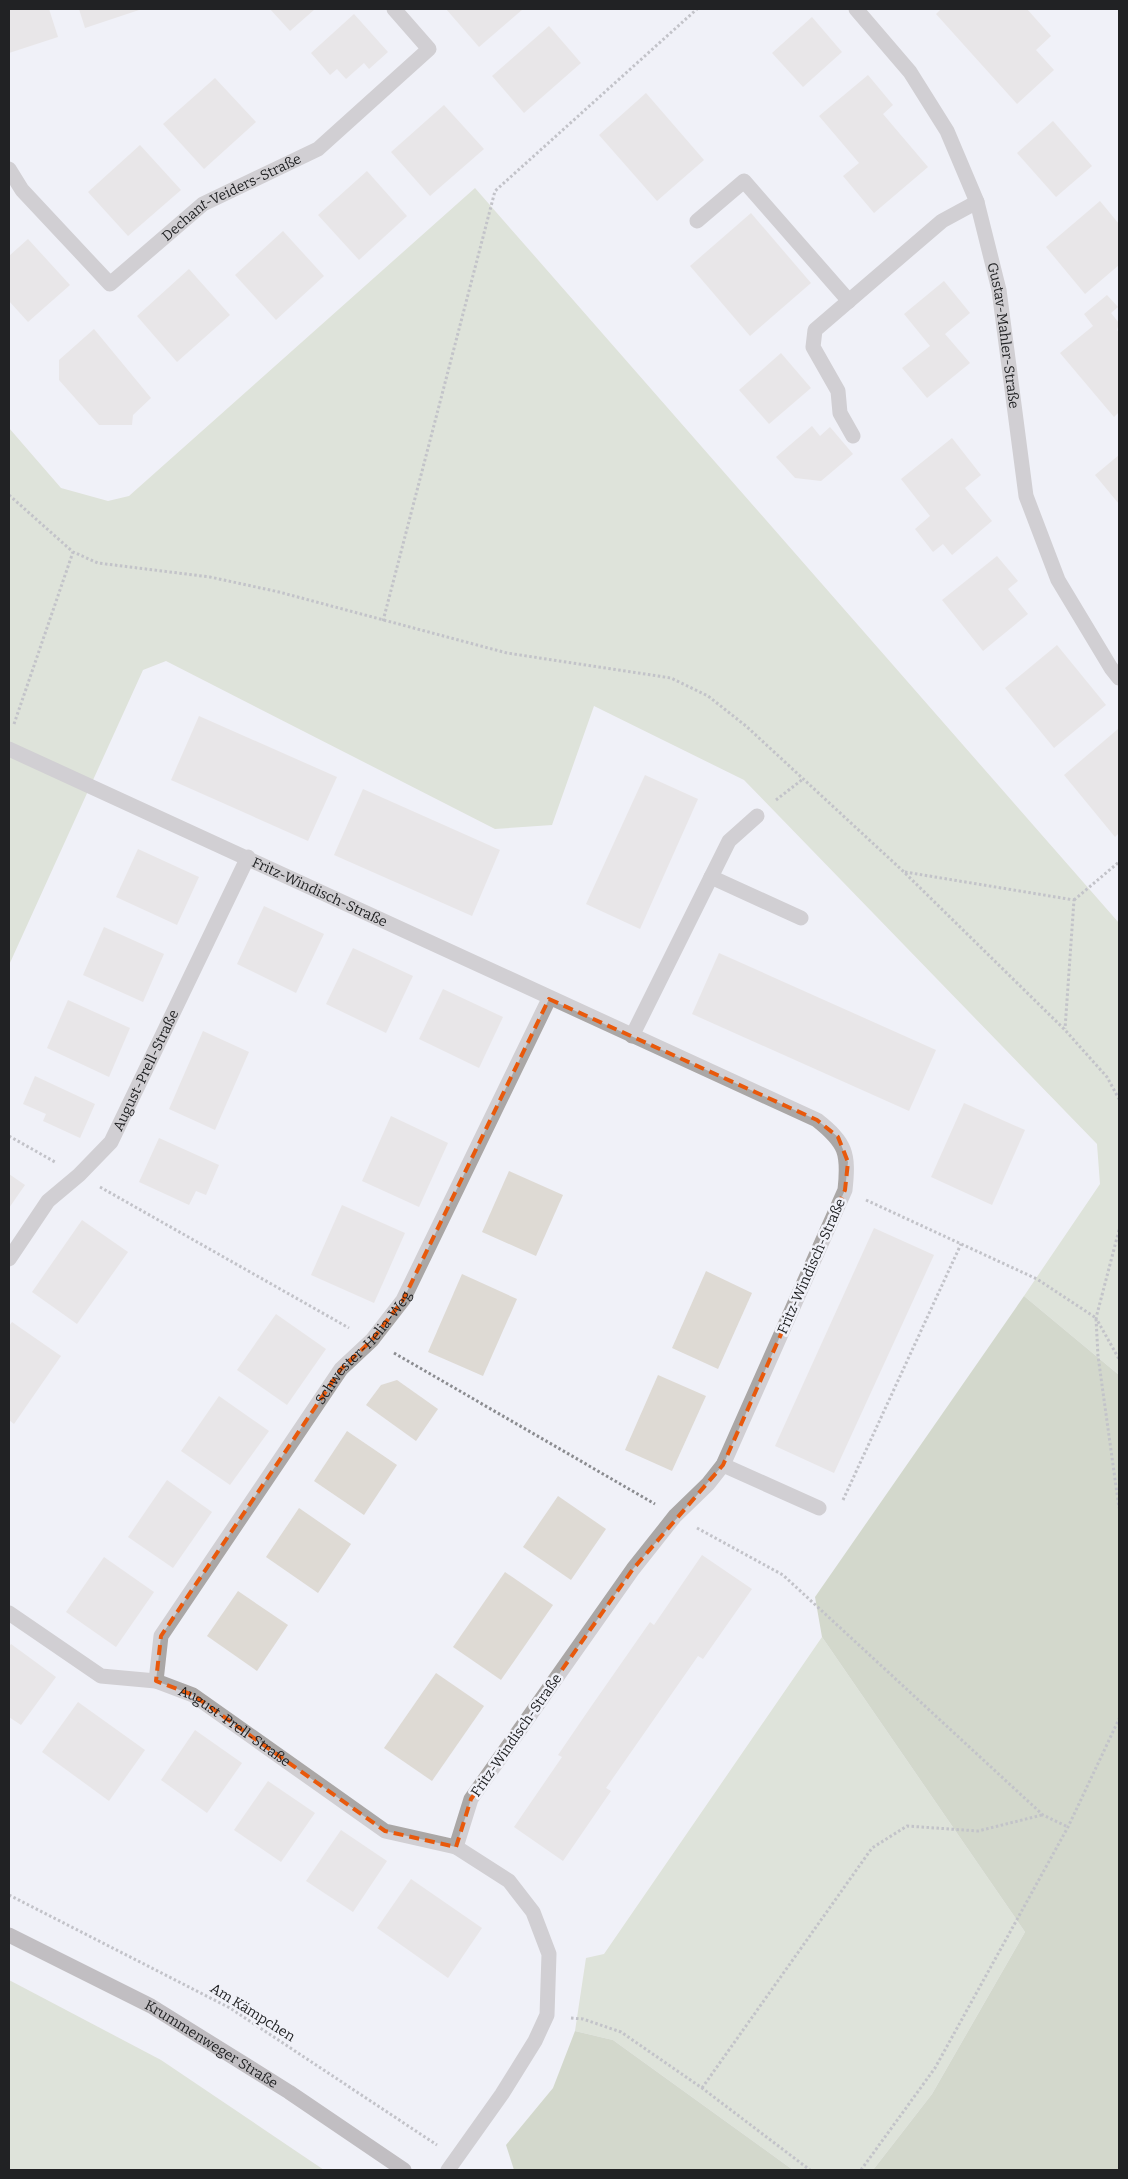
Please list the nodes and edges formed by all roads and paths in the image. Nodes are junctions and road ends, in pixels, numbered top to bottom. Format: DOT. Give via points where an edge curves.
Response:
graph roads {
  1 [pos="394,9"];
  2 [pos="697,9"];
  3 [pos="856,9"];
  4 [pos="9,169"];
  5 [pos="978,202"];
  6 [pos="697,222"];
  7 [pos="849,301"];
  8 [pos="852,436"];
  9 [pos="9,495"];
  10 [pos="74,552"];
  11 [pos="383,621"];
  12 [pos="1119,678"];
  13 [pos="12,730"];
  14 [pos="9,749"];
  15 [pos="802,779"];
  16 [pos="757,816"];
  17 [pos="248,858"];
  18 [pos="1119,862"];
  19 [pos="904,872"];
  20 [pos="711,877"];
  21 [pos="1074,900"];
  22 [pos="801,918"];
  23 [pos="549,999"];
  24 [pos="1065,1030"];
  25 [pos="632,1036"];
  26 [pos="1119,1099"];
  27 [pos="9,1136"];
  28 [pos="79,1175"];
  29 [pos="845,1190"];
  30 [pos="1119,1230"];
  31 [pos="961,1244"];
  32 [pos="9,1259"];
  33 [pos="1096,1318"];
  34 [pos="372,1340"];
  35 [pos="1119,1359"];
  36 [pos="723,1465"];
  37 [pos="820,1508"];
  38 [pos="1119,1508"];
  39 [pos="676,1516"];
  40 [pos="9,1613"];
  41 [pos="156,1681"];
  42 [pos="1119,1719"];
  43 [pos="1043,1815"];
  44 [pos="1068,1827"];
  45 [pos="456,1847"];
  46 [pos="9,1895"];
  47 [pos="9,1935"];
  48 [pos="547,2015"];
  49 [pos="702,2088"];
  50 [pos="452,2164"];
  51 [pos="404,2170"];
  52 [pos="810,2170"];
  53 [pos="862,2170"];
  1 -- 4 [label="street, Dechant-Veiders-Straße" via="429,49 318,149 203,204 110,284 22,190"];
  2 -- 11 [label="path" via="496,191"];
  3 -- 5 [label="street, Gustav-Mahler-Straße" via="910,72 937,114"];
  5 -- 7 [label="street" via="942,222"];
  5 -- 12 [label="street, Gustav-Mahler-Straße" via="999,290 1026,496 1058,580"];
  6 -- 7 [label="street" via="744,181"];
  7 -- 8 [label="street" via="814,330 813,347 838,391 840,413"];
  9 -- 10 [label="path"];
  10 -- 11 [label="path" via="98,564 210,577"];
  10 -- 13 [label="path"];
  11 -- 15 [label="path" via="507,653 671,678 708,696 746,726"];
  14 -- 17 [label="street, Fritz-Windisch-Straße"];
  15 -- 16 [label="path"];
  15 -- 19 [label="path"];
  16 -- 20 [label="street" via="729,841"];
  17 -- 23 [label="street, Fritz-Windisch-Straße"];
  17 -- 28 [label="street, August-Prell-Straße" via="111,1142"];
  18 -- 21 [label="path"];
  19 -- 21 [label="path"];
  19 -- 24 [label="path"];
  20 -- 22 [label="street"];
  20 -- 25 [label="street"];
  21 -- 24 [label="path"];
  23 -- 25 [label="street, Fritz-Windisch-Straße"];
  23 -- 34 [label="street, Schwester-Helia-Weg" via="403,1300"];
  24 -- 26 [label="path" via="1107,1077"];
  25 -- 29 [label="street, Fritz-Windisch-Straße" via="817,1120 838,1136 848,1162"];
  27 -- 28 [label="path"];
  28 -- 32 [label="street, August-Prell-Straße" via="48,1201"];
  28 -- 34 [label="path"];
  29 -- 31 [label="path"];
  29 -- 36 [label="street, Fritz-Windisch-Straße"];
  30 -- 33 [label="path"];
  31 -- 33 [label="path" via="1036,1278"];
  31 -- 37 [label="path" via="837,1513"];
  33 -- 35 [label="path"];
  33 -- 38 [label="path" via="1098,1356"];
  34 -- 39 [label="path"];
  34 -- 41 [label="street, Schwester-Helia-Weg" via="341,1369 161,1636"];
  36 -- 37 [label="street"];
  36 -- 39 [label="street, Fritz-Windisch-Straße"];
  39 -- 43 [label="path" via="783,1574"];
  39 -- 45 [label="street, Fritz-Windisch-Straße" via="633,1569 471,1799"];
  40 -- 41 [label="street, August-Prell-Straße" via="101,1676"];
  41 -- 45 [label="street, August-Prell-Straße" via="193,1696 385,1830"];
  42 -- 44 [label="path"];
  43 -- 44 [label="path"];
  43 -- 49 [label="path" via="978,1831 907,1826 872,1848"];
  44 -- 53 [label="path" via="935,2068"];
  45 -- 48 [label="street" via="509,1881 533,1912 550,1954"];
  46 -- 50 [label="path, Am Kämpchen" via="230,2008"];
  47 -- 51 [label="main road, Krummenweger Straße" via="151,2006 289,2092"];
  48 -- 49 [label="path" via="584,2019 620,2032"];
  48 -- 50 [label="street" via="502,2094"];
  49 -- 52 [label="path"];
}
